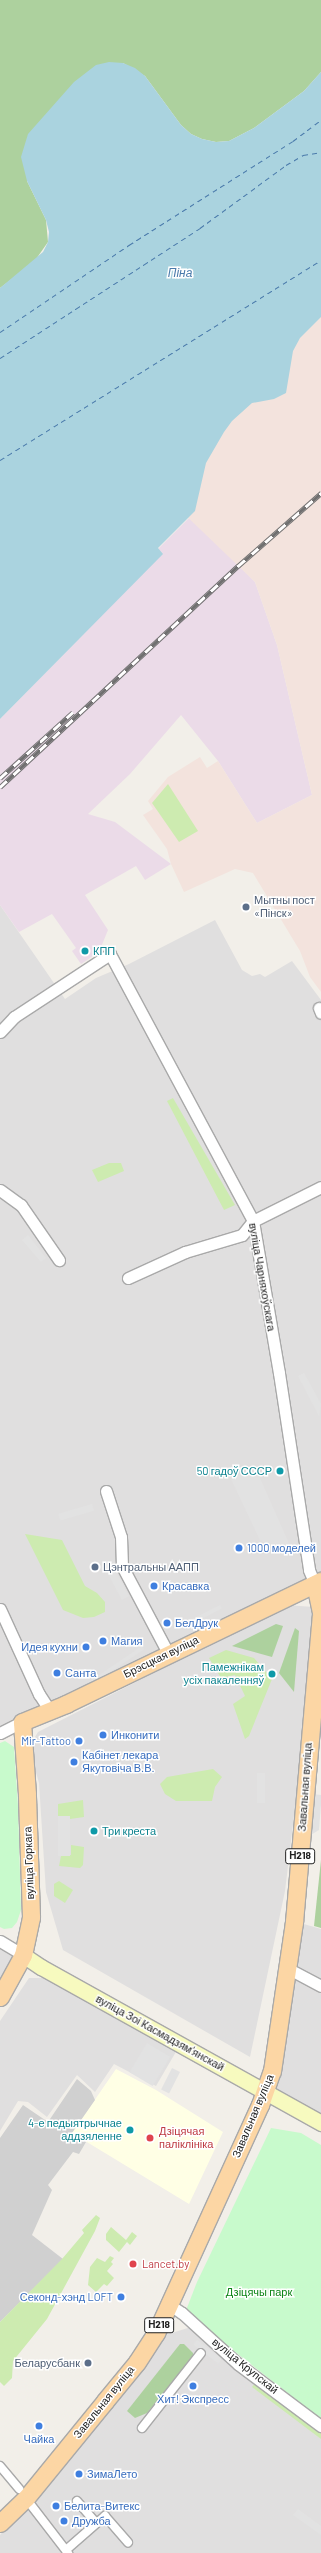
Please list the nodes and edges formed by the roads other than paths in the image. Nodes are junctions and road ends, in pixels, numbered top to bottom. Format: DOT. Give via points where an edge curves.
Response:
graph roads {
  1 [pos="0,1032"];
  2 [pos="321,1187"];
  3 [pos="0,1190"];
  4 [pos="253,1221"];
  5 [pos="59,1260"];
  6 [pos="128,1278"];
  7 [pos="106,1491"];
  8 [pos="318,1582"];
  9 [pos="0,1609"];
  10 [pos="321,1612"];
  11 [pos="321,1616"];
  12 [pos="168,1653"];
  13 [pos="50,1711"];
  14 [pos="22,1722"];
  15 [pos="0,1733"];
  16 [pos="0,1941"];
  17 [pos="23,1955"];
  18 [pos="289,1969"];
  19 [pos="321,1986"];
  20 [pos="0,1997"];
  21 [pos="264,2093"];
  22 [pos="321,2123"];
  23 [pos="170,2305"];
  24 [pos="201,2354"];
  25 [pos="321,2426"];
  26 [pos="142,2428"];
  27 [pos="0,2466"];
  28 [pos="19,2489"];
  29 [pos="77,2501"];
  30 [pos="31,2505"];
  31 [pos="0,2523"];
  32 [pos="96,2523"];
  33 [pos="128,2542"];
  34 [pos="67,2551"];
  1 -- 4 [label="street, вуліца Чарняхоўскага" via="14,1017 110,954"];
  2 -- 4 [label="street"];
  3 -- 5 [label="street" via="21,1205"];
  4 -- 6 [label="street" via="242,1235 185,1252"];
  4 -- 8 [label="street, вуліца Чарняхоўскага" via="281,1381 309,1570"];
  7 -- 12 [label="street" via="121,1537 122,1566"];
  8 -- 10 [label="main road"];
  8 -- 12 [label="main road, Брэсцкая вуліца"];
  9 -- 13 [label="street" via="39,1694"];
  11 -- 18 [label="main road, Завальная вуліца / Н218"];
  12 -- 13 [label="main road, Брэсцкая вуліца"];
  13 -- 14 [label="main road, Брэсцкая вуліца"];
  14 -- 15 [label="street, Брэсцкая вуліца"];
  14 -- 17 [label="main road, вуліца Горкага" via="31,1917"];
  16 -- 17 [label="street, вуліца Зоі Касмадзямʼянскай"];
  17 -- 20 [label="main road, вуліца Горкага"];
  17 -- 21 [label="main road, вуліца Зоі Касмадзямʼянскай"];
  18 -- 19 [label="street"];
  18 -- 21 [label="main road, Завальная вуліца / Н218" via="272,2071"];
  21 -- 22 [label="main road, вуліца Зоі Касмадзямʼянскай"];
  21 -- 23 [label="main road, Завальная вуліца / Н218"];
  23 -- 25 [label="street, вуліца Крупскай" via="238,2364"];
  23 -- 31 [label="main road, Завальная вуліца / Н218" via="137,2362 26,2498"];
  24 -- 26 [label="street, вуліца Крупскай"];
  27 -- 28 [label="street"];
  29 -- 32 [label="street"];
  30 -- 34 [label="street"];
  32 -- 33 [label="street" via="105,2516"];
  32 -- 34 [label="street"];
}
